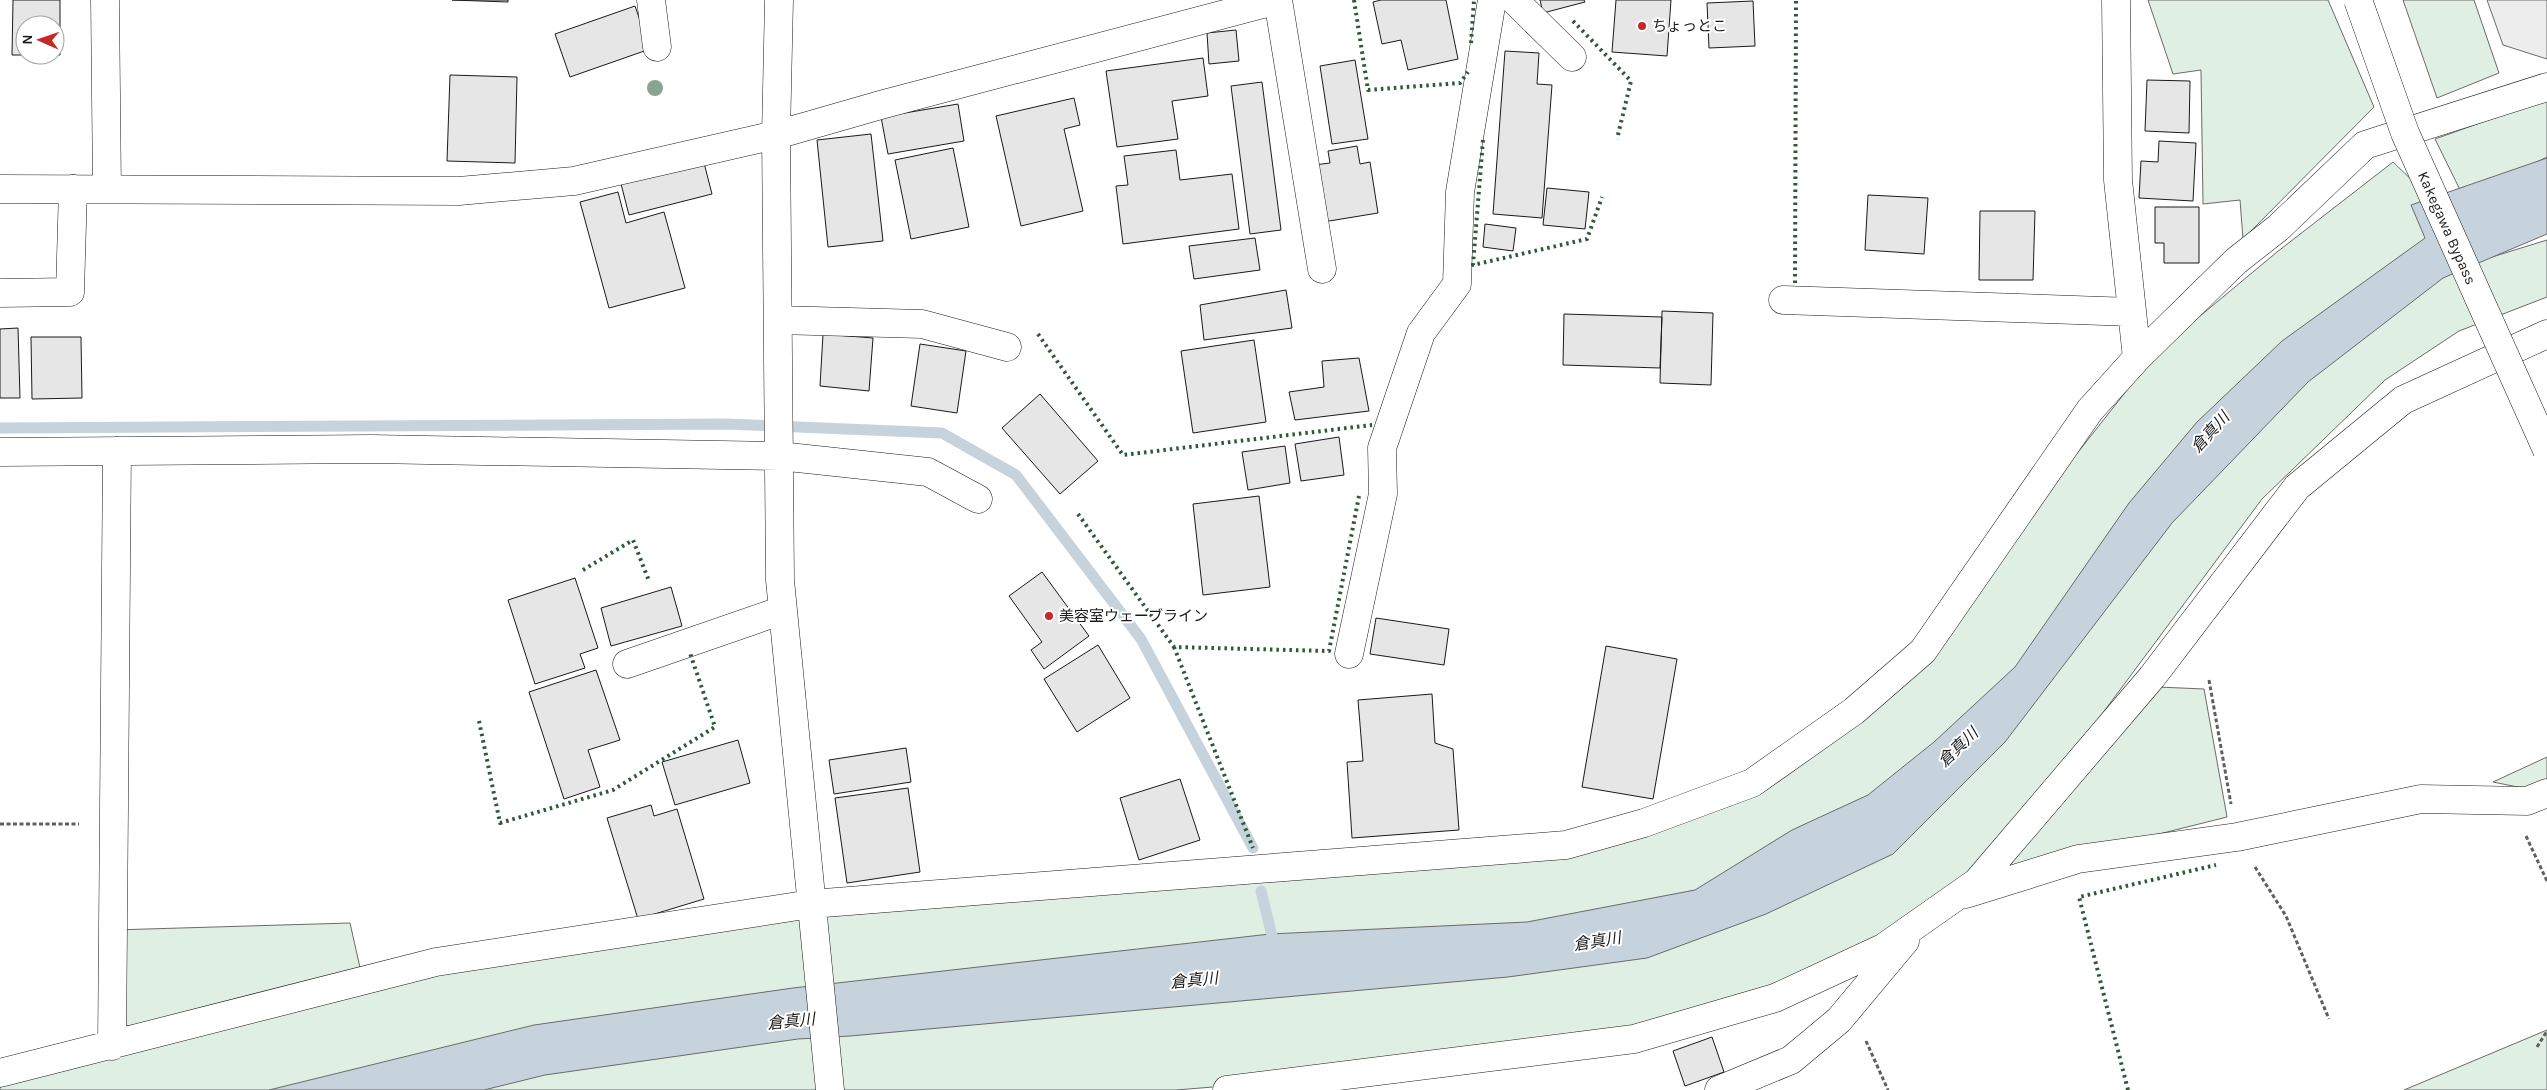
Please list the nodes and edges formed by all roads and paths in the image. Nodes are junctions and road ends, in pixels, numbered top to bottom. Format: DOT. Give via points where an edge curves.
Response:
graph roads {
  1 [pos="105,0"];
  2 [pos="651,0"];
  3 [pos="779,0"];
  4 [pos="1278,0"];
  5 [pos="1492,0"];
  6 [pos="1514,0"];
  7 [pos="2116,0"];
  8 [pos="2358,0"];
  9 [pos="657,47"];
  10 [pos="1572,57"];
  11 [pos="2547,87"];
  12 [pos="776,134"];
  13 [pos="0,189"];
  14 [pos="73,189"];
  15 [pos="107,189"];
  16 [pos="1322,270"];
  17 [pos="0,294"];
  18 [pos="1782,300"];
  19 [pos="2132,312"];
  20 [pos="778,320"];
  21 [pos="2547,334"];
  22 [pos="1007,347"];
  23 [pos="2137,358"];
  24 [pos="2547,450"];
  25 [pos="117,451"];
  26 [pos="0,452"];
  27 [pos="779,456"];
  28 [pos="978,499"];
  29 [pos="783,610"];
  30 [pos="1349,654"];
  31 [pos="628,664"];
  32 [pos="2209,680"];
  33 [pos="2547,793"];
  34 [pos="2509,799"];
  35 [pos="0,824"];
  36 [pos="114,824"];
  37 [pos="2237,837"];
  38 [pos="2547,881"];
  39 [pos="1955,898"];
  40 [pos="811,911"];
  41 [pos="1923,920"];
  42 [pos="1851,1006"];
  43 [pos="2329,1019"];
  44 [pos="2547,1031"];
  45 [pos="112,1046"];
  46 [pos="2537,1047"];
  47 [pos="0,1073"];
  48 [pos="830,1090"];
  49 [pos="1227,1090"];
  50 [pos="1719,1090"];
  51 [pos="1888,1090"];
  1 -- 15 [label="main road"];
  2 -- 9 [label="main road"];
  3 -- 12 [label="main road"];
  4 -- 12 [label="main road"];
  4 -- 16 [label="main road"];
  5 -- 30 [label="main road" via="1460,192 1457,284 1421,333 1382,448 1383,494"];
  6 -- 10 [label="main road"];
  7 -- 19 [label="main road" via="2118,180"];
  8 -- 24 [label="main road, Kakegawa Bypass, bridge" via="2405,133"];
  11 -- 23 [label="main road" via="2365,145 2278,228 2236,261"];
  12 -- 15 [label="main road" via="574,181 459,191"];
  12 -- 20 [label="main road"];
  13 -- 14 [label="main road"];
  14 -- 15 [label="main road"];
  14 -- 17 [label="main road" via="70,292"];
  18 -- 19 [label="main road"];
  19 -- 23 [label="main road"];
  20 -- 22 [label="main road" via="922,324"];
  20 -- 27 [label="main road"];
  21 -- 39 [label="main road" via="2403,400 2297,487 2152,677 1977,882"];
  23 -- 40 [label="main road" via="2090,410 1924,651 1854,711 1752,782 1644,823 1566,845"];
  25 -- 26 [label="main road"];
  25 -- 27 [label="main road" via="371,449"];
  25 -- 36 [label="main road"];
  27 -- 28 [label="main road" via="928,472"];
  27 -- 29 [label="main road"];
  29 -- 31 [label="main road"];
  29 -- 40 [label="main road"];
  32 -- 37 [label="path"];
  33 -- 34 [label="main road" via="2527,801"];
  34 -- 37 [label="main road" via="2421,798"];
  34 -- 38 [label="path"];
  35 -- 36 [label="path"];
  36 -- 45 [label="main road"];
  37 -- 39 [label="main road" via="2078,859"];
  37 -- 43 [label="path" via="2286,916"];
  39 -- 41 [label="main road"];
  40 -- 45 [label="main road" via="436,962"];
  40 -- 48 [label="main road"];
  41 -- 42 [label="main road"];
  41 -- 49 [label="main road" via="1883,948 1775,998 1634,1038"];
  42 -- 50 [label="main road" via="1839,1020 1790,1060"];
  42 -- 51 [label="path"];
  44 -- 46 [label="path"];
  45 -- 47 [label="main road"];
}
